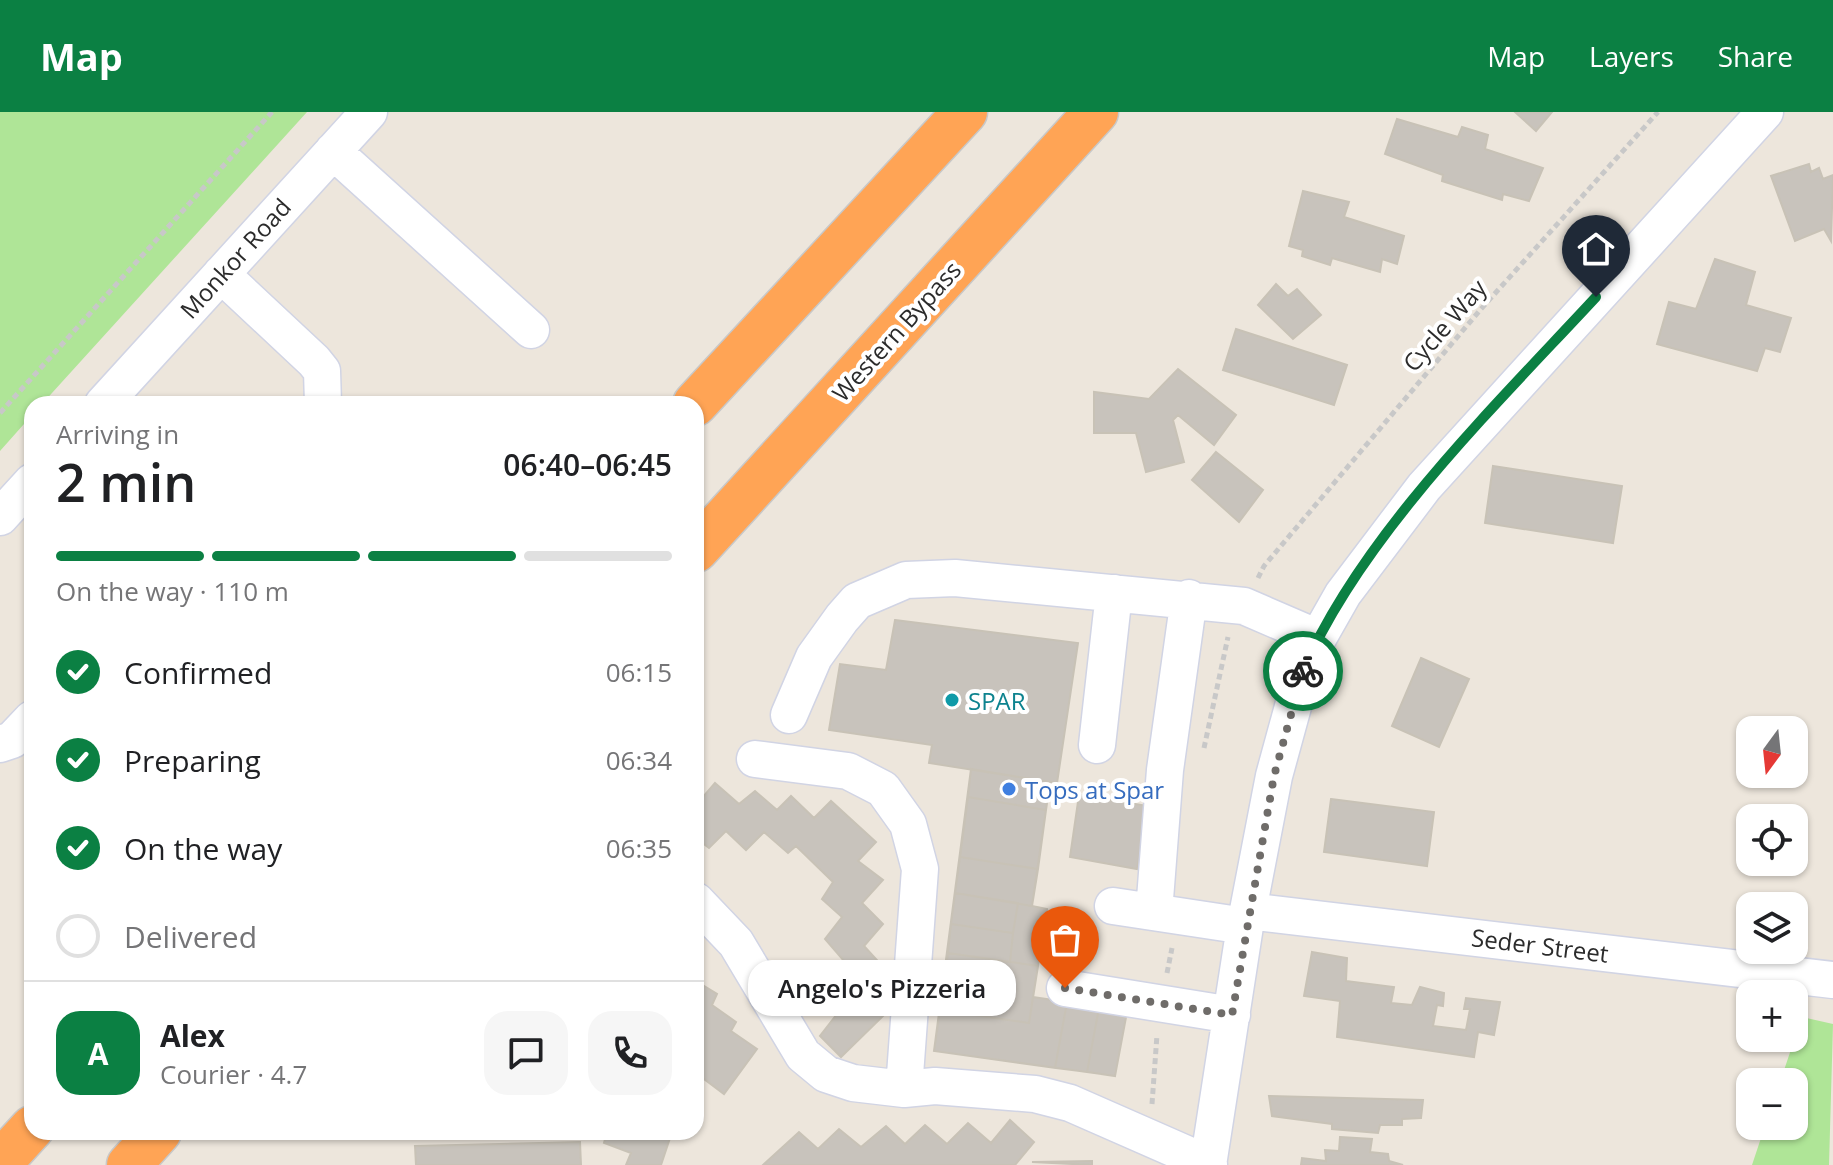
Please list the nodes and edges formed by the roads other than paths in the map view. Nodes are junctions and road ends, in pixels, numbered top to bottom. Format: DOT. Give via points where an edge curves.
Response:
graph roads {
  1 [pos="369,112"];
  2 [pos="965,112"];
  3 [pos="1096,112"];
  4 [pos="1765,112"];
  5 [pos="333,151"];
  6 [pos="221,274"];
  7 [pos="531,330"];
  8 [pos="110,396"];
  9 [pos="323,396"];
  10 [pos="702,396"];
  11 [pos="24,491"];
  12 [pos="0,517"];
  13 [pos="704,541"];
  14 [pos="1114,593"];
  15 [pos="1189,598"];
  16 [pos="1318,638"];
  17 [pos="789,715"];
  18 [pos="24,727"];
  19 [pos="0,744"];
  20 [pos="1097,745"];
  21 [pos="755,759"];
  22 [pos="1113,906"];
  23 [pos="704,909"];
  24 [pos="1154,912"];
  25 [pos="1246,918"];
  26 [pos="1833,980"];
  27 [pos="1065,988"];
  28 [pos="1232,1015"];
  29 [pos="904,1089"];
  30 [pos="24,1137"];
  31 [pos="152,1140"];
  32 [pos="0,1163"];
  33 [pos="1208,1164"];
  34 [pos="129,1165"];
  1 -- 5 [label="street, Monkor Road"];
  2 -- 10 [label="highway"];
  3 -- 13 [label="highway, Western Bypass"];
  4 -- 16 [label="street" via="1424,487 1343,594"];
  5 -- 6 [label="street, Monkor Road"];
  5 -- 7 [label="street"];
  6 -- 8 [label="street, Monkor Road"];
  6 -- 9 [label="street" via="314,361 322,371"];
  11 -- 12 [label="street"];
  14 -- 15 [label="street"];
  14 -- 17 [label="street" via="955,578 906,580 878,590 857,601 835,627 803,677"];
  14 -- 20 [label="street"];
  15 -- 16 [label="street" via="1244,606"];
  15 -- 24 [label="street" via="1165,770"];
  16 -- 25 [label="street" via="1303,670 1274,776"];
  18 -- 19 [label="street"];
  21 -- 29 [label="street" via="848,771 883,789 908,824 920,869"];
  22 -- 24 [label="street, Seder Street"];
  23 -- 29 [label="street" via="736,943 803,1055 826,1074"];
  24 -- 25 [label="street, Seder Street"];
  25 -- 26 [label="street, Seder Street"];
  25 -- 28 [label="street"];
  27 -- 28 [label="street"];
  28 -- 33 [label="street"];
  29 -- 33 [label="street" via="935,1086 1035,1094 1070,1103"];
  30 -- 32 [label="highway"];
  31 -- 34 [label="highway"];
}
